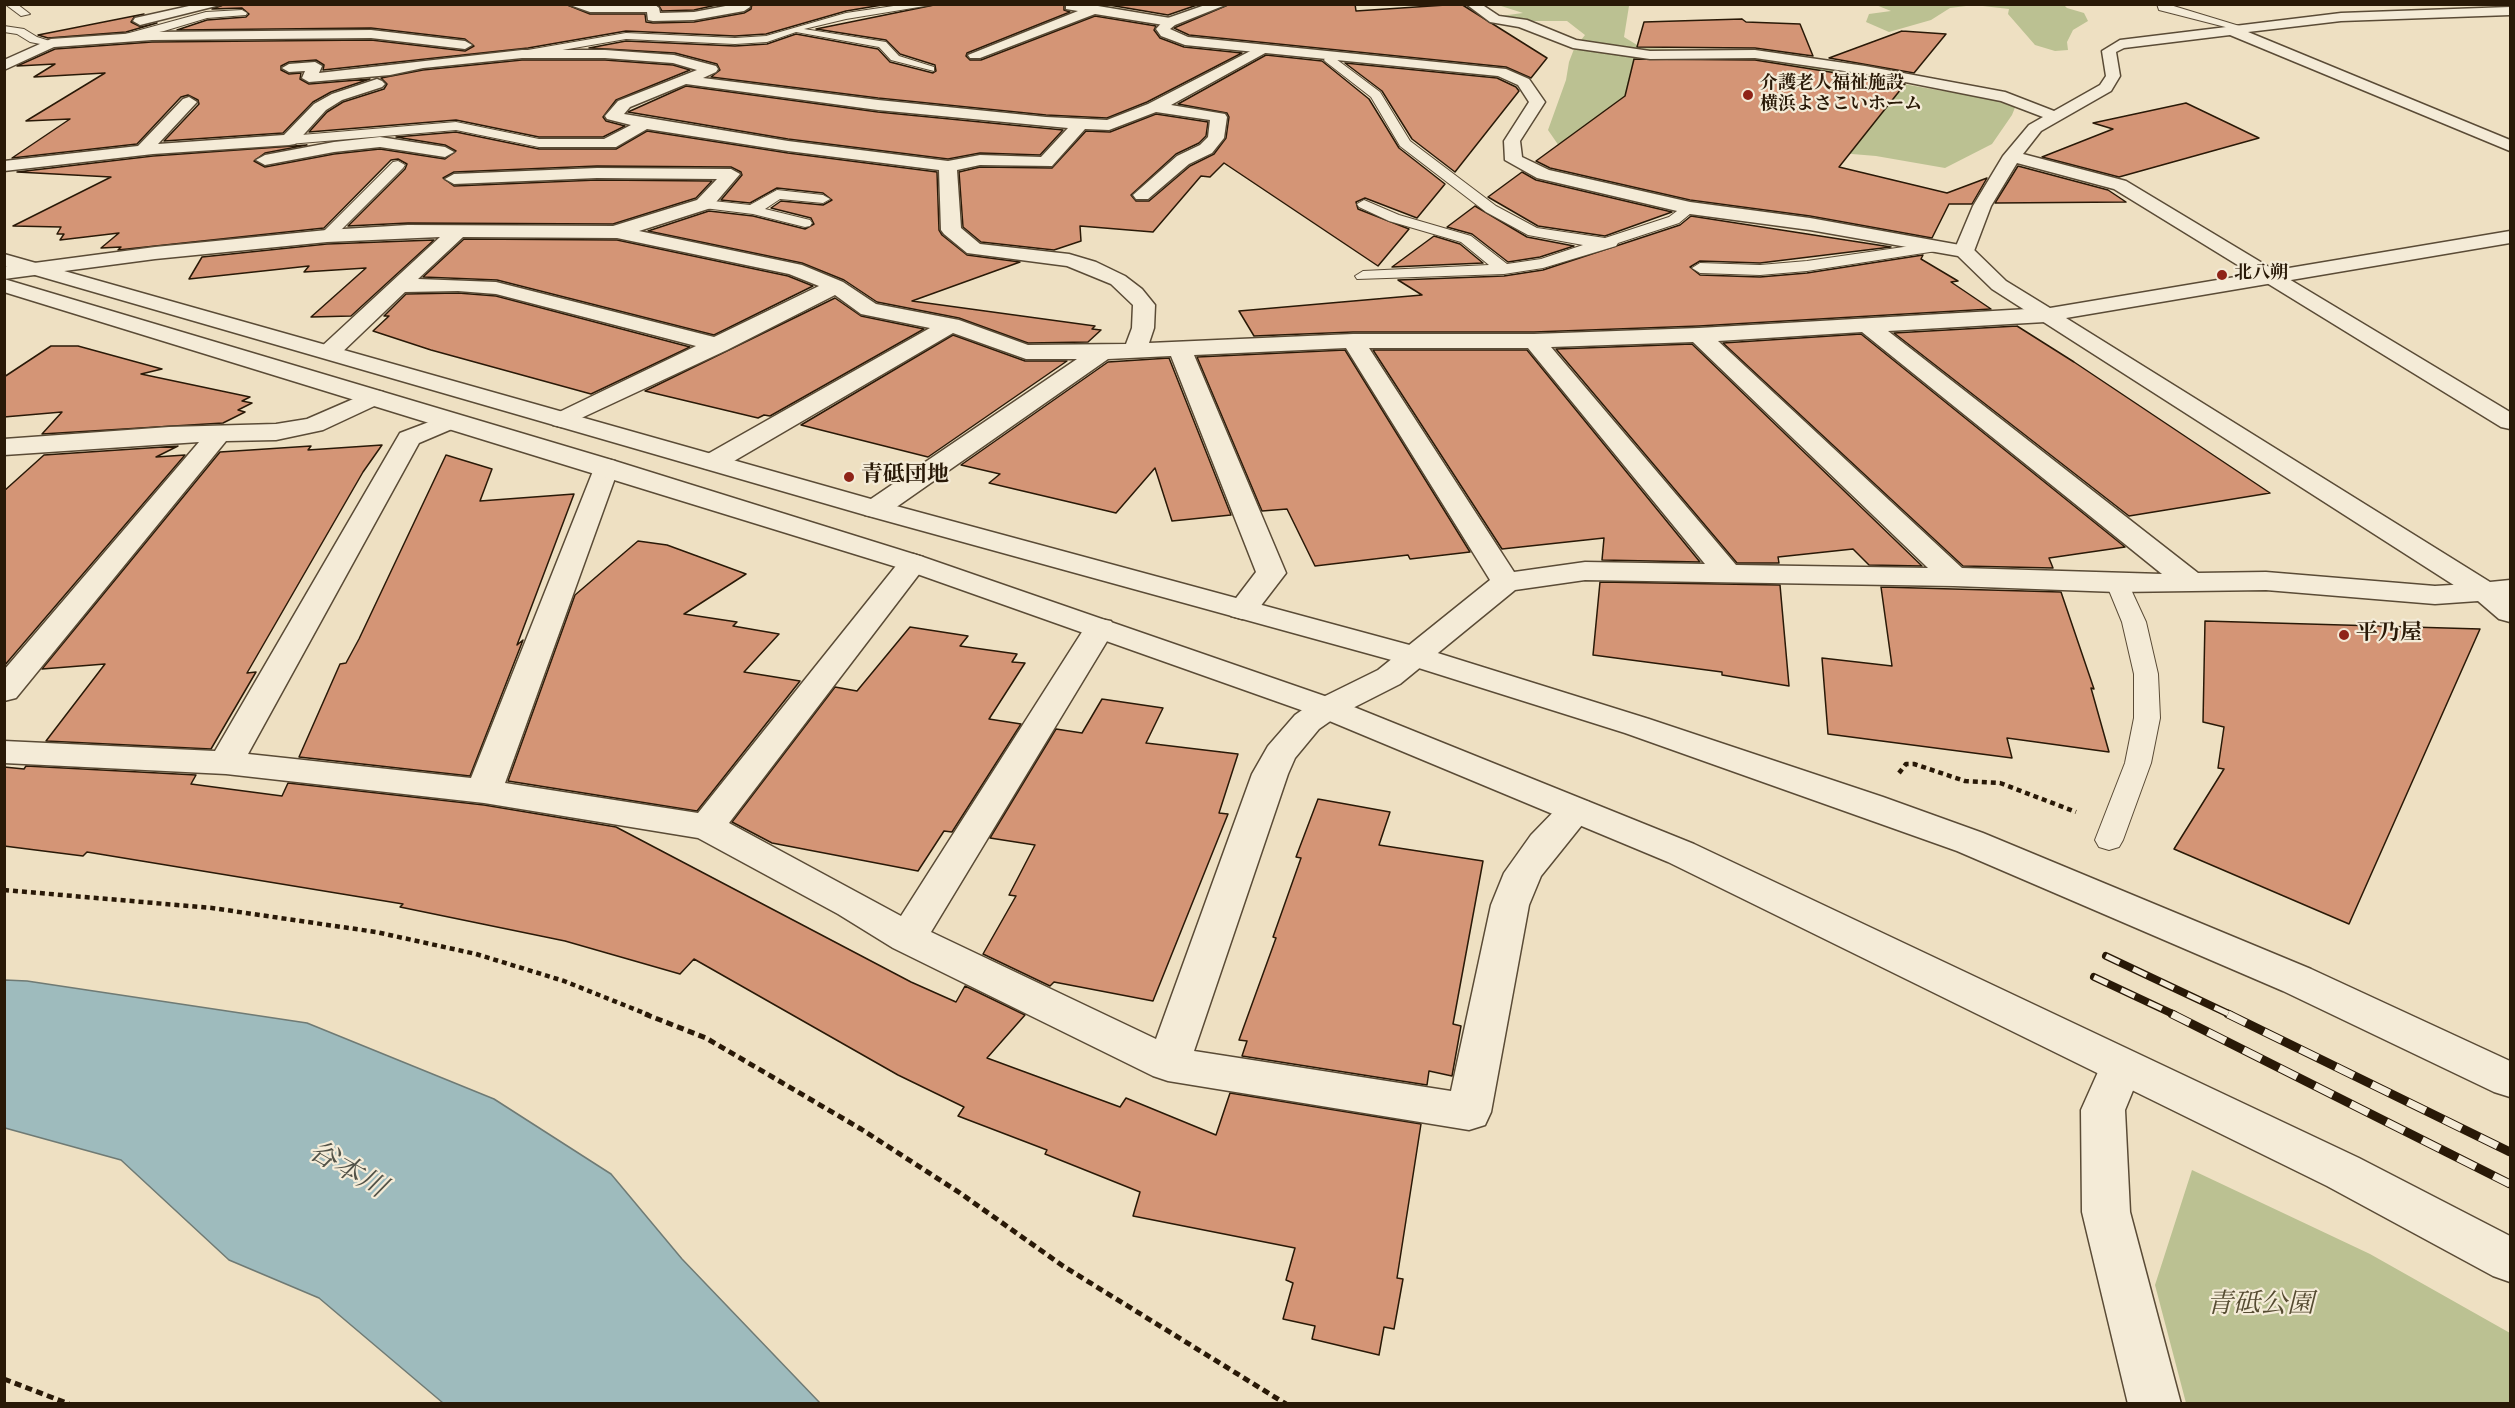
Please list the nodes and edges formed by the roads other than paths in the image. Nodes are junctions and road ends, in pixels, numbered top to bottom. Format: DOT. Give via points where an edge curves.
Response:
graph roads {
  1 [pos="9,4"];
  2 [pos="218,4"];
  3 [pos="573,4"];
  4 [pos="932,4"];
  5 [pos="1058,4"];
  6 [pos="1222,4"];
  7 [pos="1472,4"];
  8 [pos="2162,4"];
  9 [pos="744,7"];
  10 [pos="1093,10"];
  11 [pos="2511,11"];
  12 [pos="242,13"];
  13 [pos="25,14"];
  14 [pos="1170,22"];
  15 [pos="4,29"];
  16 [pos="2235,29"];
  17 [pos="789,30"];
  18 [pos="116,38"];
  19 [pos="47,42"];
  20 [pos="539,49"];
  21 [pos="1262,49"];
  22 [pos="957,51"];
  23 [pos="522,54"];
  24 [pos="1333,54"];
  25 [pos="975,55"];
  26 [pos="994,61"];
  27 [pos="4,66"];
  28 [pos="289,68"];
  29 [pos="930,69"];
  30 [pos="390,71"];
  31 [pos="686,80"];
  32 [pos="189,102"];
  33 [pos="1154,107"];
  34 [pos="2054,116"];
  35 [pos="645,124"];
  36 [pos="1080,124"];
  37 [pos="289,140"];
  38 [pos="610,143"];
  39 [pos="239,145"];
  40 [pos="2511,146"];
  41 [pos="142,150"];
  42 [pos="445,153"];
  43 [pos="2012,156"];
  44 [pos="398,165"];
  45 [pos="4,166"];
  46 [pos="948,166"];
  47 [pos="454,179"];
  48 [pos="1142,195"];
  49 [pos="823,199"];
  50 [pos="704,204"];
  51 [pos="1364,204"];
  52 [pos="1690,208"];
  53 [pos="753,210"];
  54 [pos="805,223"];
  55 [pos="458,231"];
  56 [pos="617,232"];
  57 [pos="327,236"];
  58 [pos="2511,237"];
  59 [pos="1611,243"];
  60 [pos="1938,247"];
  61 [pos="1964,251"];
  62 [pos="4,260"];
  63 [pos="1700,268"];
  64 [pos="36,269"];
  65 [pos="1504,269"];
  66 [pos="4,273"];
  67 [pos="1364,276"];
  68 [pos="2272,277"];
  69 [pos="4,285"];
  70 [pos="402,286"];
  71 [pos="836,286"];
  72 [pos="2045,315"];
  73 [pos="951,325"];
  74 [pos="1867,325"];
  75 [pos="1699,335"];
  76 [pos="1353,341"];
  77 [pos="1534,341"];
  78 [pos="719,345"];
  79 [pos="1179,347"];
  80 [pos="1135,349"];
  81 [pos="329,352"];
  82 [pos="1102,352"];
  83 [pos="374,397"];
  84 [pos="562,420"];
  85 [pos="450,421"];
  86 [pos="2511,422"];
  87 [pos="218,435"];
  88 [pos="5,447"];
  89 [pos="713,462"];
  90 [pos="606,467"];
  91 [pos="875,509"];
  92 [pos="913,563"];
  93 [pos="1727,572"];
  94 [pos="1954,577"];
  95 [pos="1506,582"];
  96 [pos="2191,582"];
  97 [pos="2116,583"];
  98 [pos="2498,590"];
  99 [pos="1242,610"];
  100 [pos="2511,613"];
  101 [pos="1100,628"];
  102 [pos="1417,657"];
  103 [pos="4,691"];
  104 [pos="1327,708"];
  105 [pos="4,752"];
  106 [pos="226,764"];
  107 [pos="484,791"];
  108 [pos="1576,810"];
  109 [pos="707,827"];
  110 [pos="2111,833"];
  111 [pos="907,938"];
  112 [pos="1168,1064"];
  113 [pos="2121,1066"];
  114 [pos="2511,1080"];
  115 [pos="2511,1260"];
  116 [pos="2155,1404"];
  1 -- 13 [label="lane"];
  2 -- 19 [label="street"];
  3 -- 9 [label="street" via="590,8 652,8 653,17 694,16"];
  4 -- 17 [label="lane" via="846,16"];
  5 -- 10 [label="street"];
  6 -- 14 [label="street"];
  7 -- 34 [label="street" via="1495,19 1522,23 1573,44 1650,55 1755,54 1864,70 2005,97"];
  8 -- 16 [label="lane" via="2163,8"];
  10 -- 14 [label="street"];
  10 -- 25 [label="street"];
  11 -- 16 [label="street" via="2340,17"];
  12 -- 18 [label="lane" via="206,15"];
  14 -- 21 [label="street" via="1163,29 1166,33 1185,41"];
  15 -- 19 [label="lane"];
  16 -- 34 [label="street" via="2120,44 2109,51 2113,76 2106,88"];
  16 -- 40 [label="street"];
  17 -- 20 [label="lane" via="767,39 626,36"];
  17 -- 29 [label="lane" via="882,44 895,58"];
  18 -- 19 [label="street"];
  18 -- 20 [label="street" via="371,34"];
  19 -- 27 [label="street"];
  20 -- 23 [label="lane"];
  21 -- 24 [label="street"];
  21 -- 33 [label="street"];
  22 -- 25 [label="street"];
  23 -- 30 [label="street" via="444,61"];
  23 -- 31 [label="street" via="674,59 711,69"];
  24 -- 52 [label="street" via="1501,72 1524,82 1537,102 1512,141 1514,159 1543,174 1574,183"];
  24 -- 59 [label="lane" via="1330,60 1376,95 1405,144 1491,210 1541,234"];
  25 -- 26 [label="street"];
  28 -- 30 [label="street" via="315,66 309,78"];
  30 -- 37 [label="street" via="393,74 378,84 337,97 320,107"];
  31 -- 35 [label="street" via="624,104 614,116"];
  31 -- 36 [label="street" via="878,105"];
  32 -- 41 [label="street"];
  33 -- 36 [label="street" via="1109,125"];
  33 -- 48 [label="street" via="1219,117 1216,138 1206,149 1183,160"];
  34 -- 43 [label="street" via="2035,128"];
  35 -- 38 [label="street"];
  35 -- 46 [label="street"];
  36 -- 46 [label="street" via="1046,162 980,160"];
  37 -- 38 [label="lane" via="456,126 539,143"];
  37 -- 39 [label="street"];
  39 -- 41 [label="street"];
  39 -- 42 [label="street" via="249,167 334,147 380,142"];
  41 -- 45 [label="street"];
  43 -- 61 [label="street" via="1982,206"];
  43 -- 68 [label="street" via="2120,185"];
  44 -- 57 [label="lane"];
  46 -- 80 [label="street" via="951,230 974,249 1069,260 1118,280 1136,293 1144,305 1143,328"];
  47 -- 50 [label="street" via="597,173 731,174"];
  49 -- 53 [label="lane" via="777,194"];
  50 -- 53 [label="lane"];
  50 -- 56 [label="street"];
  51 -- 65 [label="lane" via="1394,218 1466,239"];
  52 -- 59 [label="lane" via="1674,220"];
  52 -- 60 [label="street"];
  53 -- 54 [label="lane"];
  55 -- 56 [label="street"];
  55 -- 57 [label="street"];
  55 -- 70 [label="street"];
  56 -- 71 [label="street" via="795,269"];
  57 -- 64 [label="street"];
  58 -- 68 [label="street"];
  59 -- 65 [label="lane" via="1543,263"];
  60 -- 61 [label="street"];
  60 -- 63 [label="lane" via="1807,266 1760,270"];
  61 -- 72 [label="street" via="1999,285"];
  62 -- 64 [label="street"];
  64 -- 66 [label="street"];
  64 -- 81 [label="street"];
  65 -- 67 [label="lane"];
  68 -- 72 [label="street"];
  68 -- 86 [label="street"];
  69 -- 83 [label="street"];
  70 -- 78 [label="street" via="495,288"];
  70 -- 81 [label="street"];
  71 -- 73 [label="street" via="869,309"];
  71 -- 78 [label="street"];
  72 -- 74 [label="street"];
  72 -- 98 [label="street"];
  73 -- 82 [label="street" via="1026,352"];
  73 -- 89 [label="street"];
  74 -- 75 [label="street"];
  74 -- 96 [label="street"];
  75 -- 77 [label="street"];
  75 -- 94 [label="street"];
  76 -- 77 [label="street"];
  76 -- 79 [label="street"];
  76 -- 95 [label="street"];
  77 -- 93 [label="street"];
  78 -- 84 [label="street"];
  79 -- 80 [label="street"];
  79 -- 99 [label="street" via="1271,573"];
  80 -- 82 [label="street"];
  81 -- 84 [label="street"];
  82 -- 91 [label="street"];
  83 -- 85 [label="street"];
  83 -- 87 [label="street" via="314,424 276,432"];
  84 -- 89 [label="street"];
  85 -- 90 [label="street"];
  85 -- 106 [label="street" via="409,438"];
  87 -- 88 [label="street"];
  87 -- 103 [label="street"];
  89 -- 91 [label="street"];
  90 -- 92 [label="street"];
  90 -- 107 [label="street"];
  91 -- 99 [label="street"];
  92 -- 101 [label="street"];
  92 -- 109 [label="street"];
  93 -- 94 [label="street"];
  93 -- 95 [label="street" via="1585,571"];
  94 -- 97 [label="street"];
  95 -- 102 [label="street"];
  96 -- 97 [label="street"];
  96 -- 98 [label="street" via="2266,582 2435,595"];
  97 -- 110 [label="lane" via="2134,622 2146,674 2147,718 2138,763"];
  98 -- 100 [label="street"];
  99 -- 102 [label="street"];
  101 -- 104 [label="street"];
  101 -- 111 [label="street"];
  102 -- 104 [label="street" via="1389,677"];
  102 -- 114 [label="street" via="1743,761 1970,842 2297,980"];
  104 -- 108 [label="street"];
  104 -- 112 [label="street" via="1292,737 1270,774"];
  105 -- 106 [label="street"];
  106 -- 107 [label="street"];
  107 -- 109 [label="street"];
  108 -- 112 [label="street" via="1523,873 1510,905 1468,1112"];
  108 -- 113 [label="street" via="1764,892"];
  109 -- 111 [label="street" via="852,904"];
  111 -- 112 [label="street"];
  113 -- 115 [label="street" via="2343,1172"];
  113 -- 116 [label="street" via="2103,1110 2106,1212"];
}
